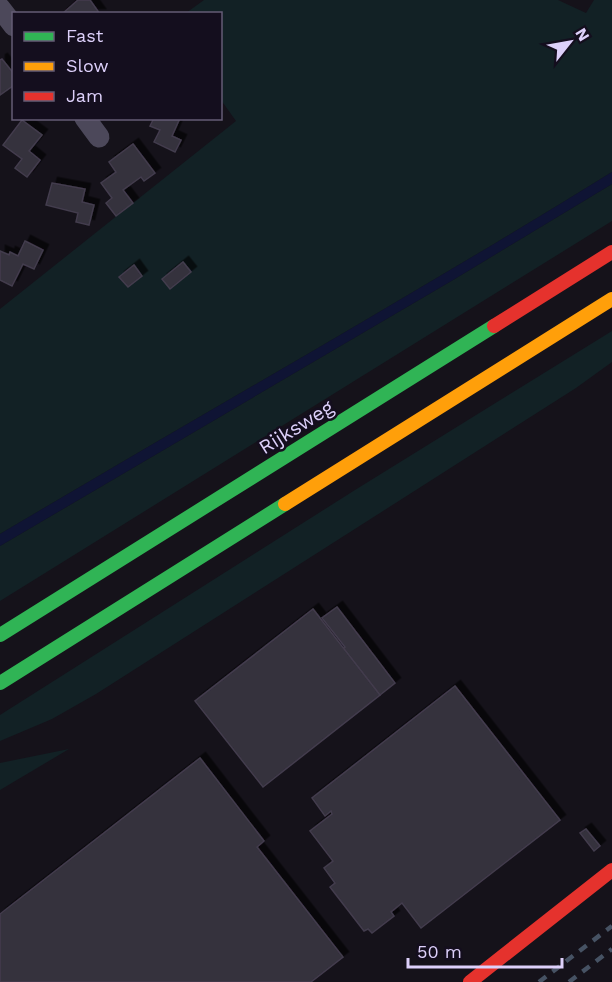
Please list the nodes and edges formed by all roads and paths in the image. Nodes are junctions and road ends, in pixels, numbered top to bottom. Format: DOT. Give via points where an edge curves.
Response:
graph roads {
  1 [pos="0,8"];
  2 [pos="12,23"];
  3 [pos="87,120"];
  4 [pos="99,136"];
  5 [pos="612,252"];
  6 [pos="612,299"];
  7 [pos="0,635"];
  8 [pos="0,683"];
  9 [pos="612,870"];
  10 [pos="470,982"];
  1 -- 2 [label="street"];
  3 -- 4 [label="street"];
  5 -- 7 [label="main road, Rijksweg"];
  6 -- 8 [label="main road"];
  9 -- 10 [label="main road"];
}
